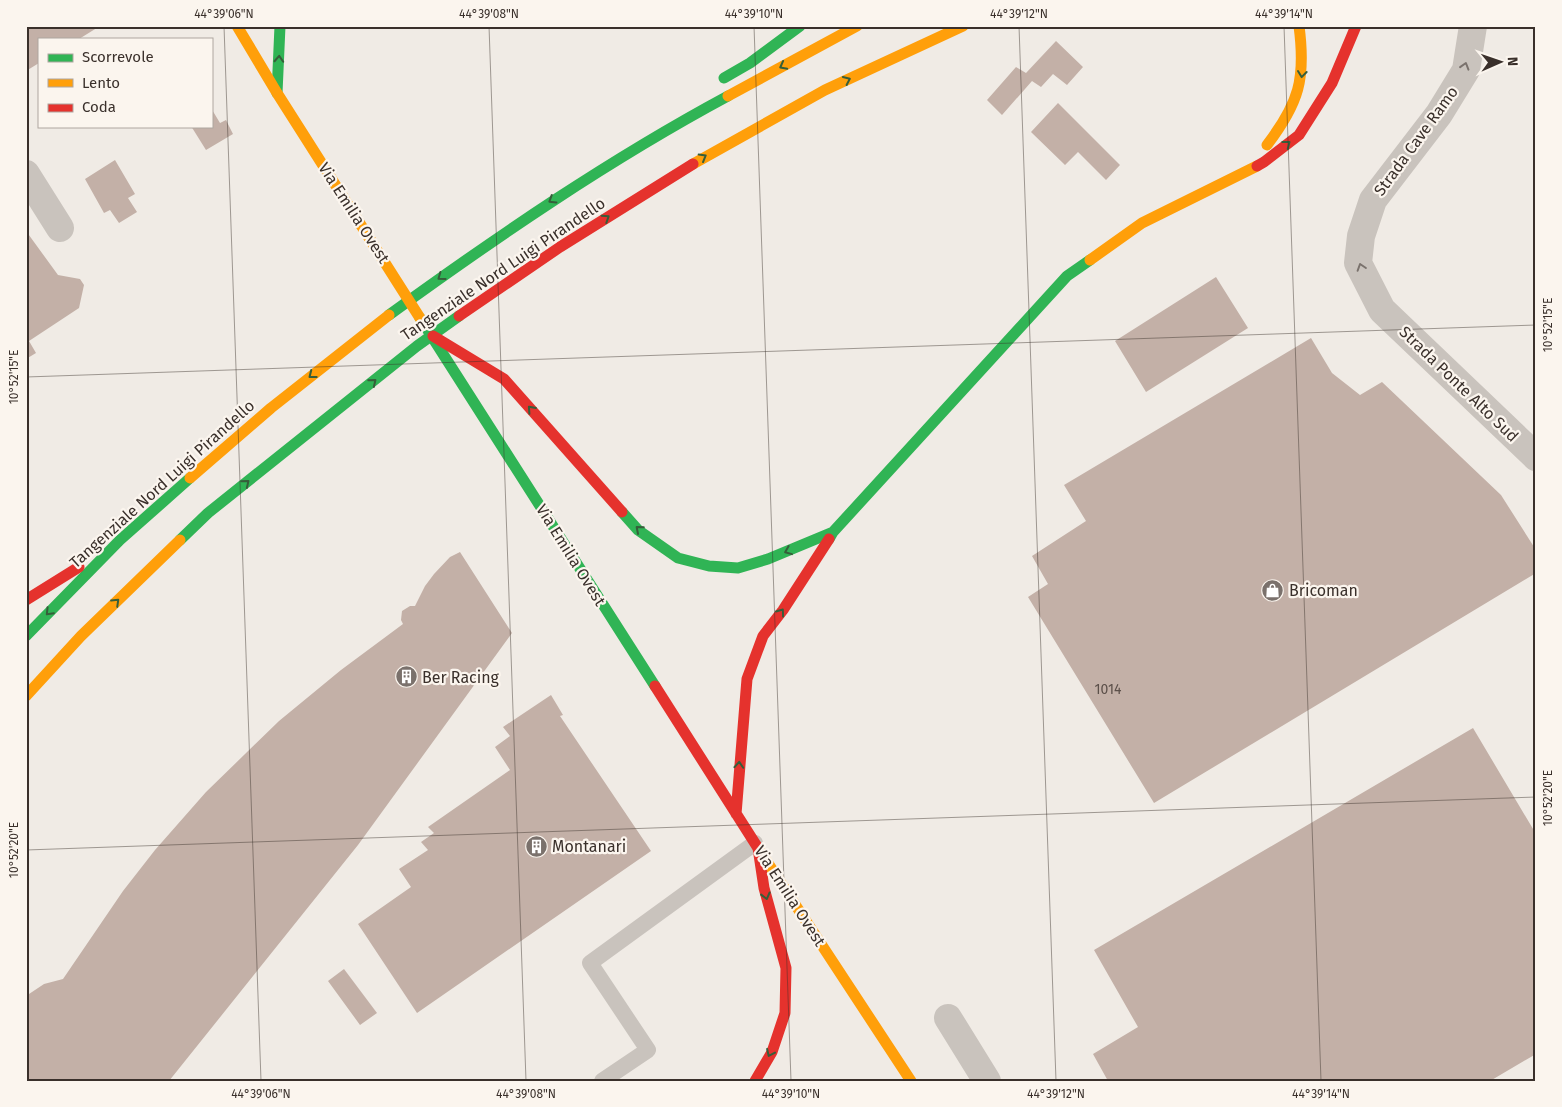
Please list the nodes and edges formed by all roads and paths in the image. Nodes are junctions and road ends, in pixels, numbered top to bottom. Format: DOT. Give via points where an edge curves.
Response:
graph roads {
  1 [pos="237,26"];
  2 [pos="280,26"];
  3 [pos="800,26"];
  4 [pos="857,26"];
  5 [pos="963,26"];
  6 [pos="1299,26"];
  7 [pos="1356,26"];
  8 [pos="1473,26"];
  9 [pos="716,82"];
  10 [pos="277,93"];
  11 [pos="680,111"];
  12 [pos="655,137"];
  13 [pos="1246,171"];
  14 [pos="26,174"];
  15 [pos="60,228"];
  16 [pos="1382,310"];
  17 [pos="433,336"];
  18 [pos="1536,457"];
  19 [pos="833,532"];
  20 [pos="120,540"];
  21 [pos="26,600"];
  22 [pos="26,636"];
  23 [pos="26,696"];
  24 [pos="736,814"];
  25 [pos="756,845"];
  26 [pos="948,1018"];
  27 [pos="602,1081"];
  28 [pos="756,1081"];
  29 [pos="911,1081"];
  30 [pos="987,1081"];
  1 -- 10 [label="main road, Via Emilia Ovest"];
  10 -- 2 [label="main road, one-way"];
  3 -- 9 [label="main road" via="750,63"];
  4 -- 12 [label="main road, Tangenziale Nord Luigi Pirandello, one-way"];
  23 -- 5 [label="main road, Tangenziale Nord Luigi Pirandello, one-way" via="81,636 208,514 424,341 662,182 825,90"];
  6 -- 13 [label="main road, one-way" via="1302,78 1296,100 1285,122"];
  13 -- 7 [label="main road, one-way" via="1264,162 1299,135 1332,83"];
  16 -- 8 [label="street, Strada Cave Ramo, one-way" via="1358,263 1361,236 1373,200 1439,114 1466,70"];
  10 -- 17 [label="main road, Via Emilia Ovest"];
  11 -- 12 [label="main road"];
  12 -- 20 [label="main road, Tangenziale Nord Luigi Pirandello, one-way" via="510,228 386,317 271,408"];
  13 -- 19 [label="main road" via="1142,223 1067,276"];
  14 -- 15 [label="street"];
  16 -- 18 [label="street, Strada Ponte Alto Sud"];
  19 -- 17 [label="main road, one-way" via="738,568 709,566 678,558 638,530 504,379"];
  17 -- 24 [label="main road, Via Emilia Ovest"];
  24 -- 19 [label="main road, one-way" via="747,679 763,636"];
  20 -- 21 [label="main road"];
  20 -- 22 [label="main road, Tangenziale Nord Luigi Pirandello, one-way"];
  24 -- 25 [label="main road, Via Emilia Ovest"];
  25 -- 27 [label="lane" via="590,963 648,1050"];
  25 -- 28 [label="main road, one-way" via="786,968 784,1013 772,1052"];
  25 -- 29 [label="main road, Via Emilia Ovest"];
  26 -- 30 [label="street"];
}
